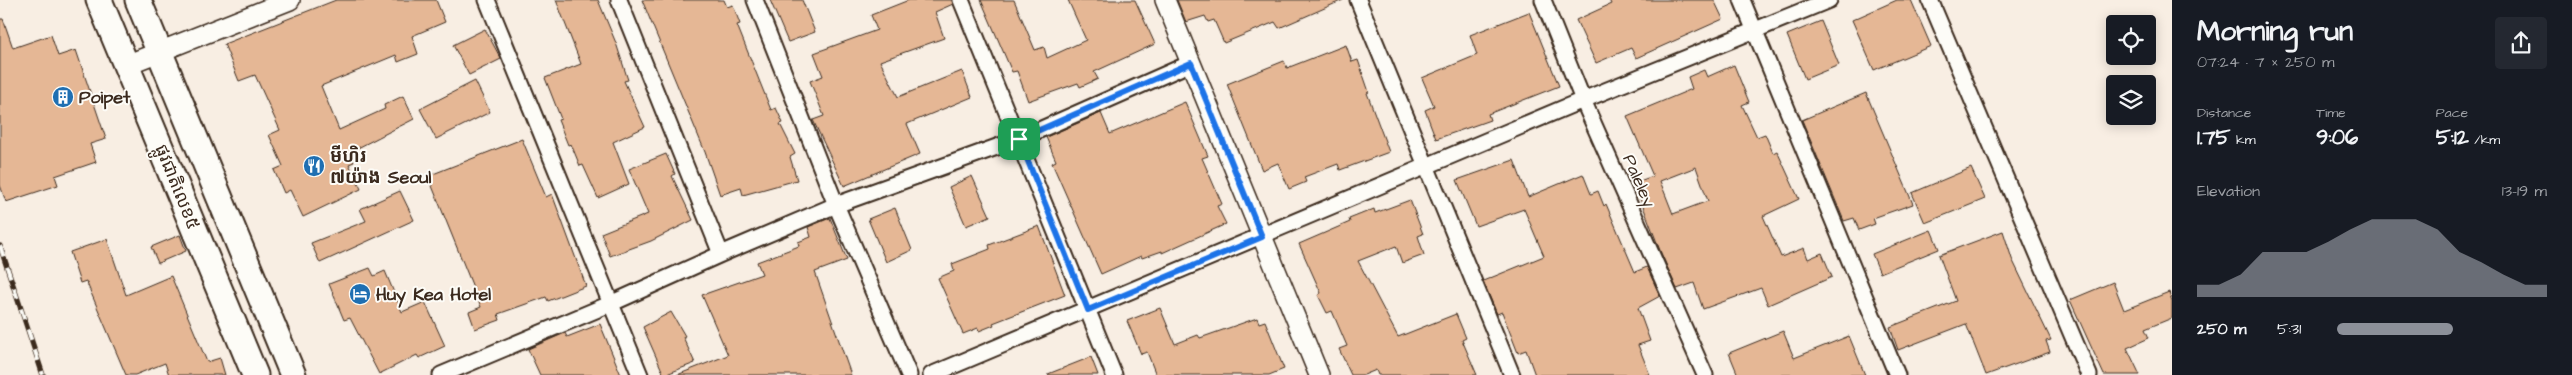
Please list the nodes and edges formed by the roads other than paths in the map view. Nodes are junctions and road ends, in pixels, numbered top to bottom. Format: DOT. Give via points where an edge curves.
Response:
graph roads {
  1 [pos="99,0"];
  2 [pos="138,0"];
  3 [pos="290,0"];
  4 [pos="487,0"];
  5 [pos="619,0"];
  6 [pos="755,0"];
  7 [pos="961,0"];
  8 [pos="1165,0"];
  9 [pos="1358,0"];
  10 [pos="1543,0"];
  11 [pos="1742,0"];
  12 [pos="1829,0"];
  13 [pos="1930,0"];
  14 [pos="1755,31"];
  15 [pos="160,52"];
  16 [pos="1191,63"];
  17 [pos="126,65"];
  18 [pos="1583,100"];
  19 [pos="1019,139"];
  20 [pos="1428,167"];
  21 [pos="836,205"];
  22 [pos="1262,237"];
  23 [pos="721,254"];
  24 [pos="610,304"];
  25 [pos="1088,310"];
  26 [pos="255,375"];
  27 [pos="293,375"];
  28 [pos="441,375"];
  29 [pos="640,375"];
  30 [pos="908,375"];
  31 [pos="931,375"];
  32 [pos="1114,375"];
  33 [pos="1319,375"];
  34 [pos="1512,375"];
  35 [pos="1705,375"];
  36 [pos="1897,375"];
  37 [pos="2089,375"];
  1 -- 17 [label="highway, ផ្លូវជាតិលេខ៥"];
  2 -- 15 [label="highway, ផ្លូវជាតិលេខ៥"];
  3 -- 15 [label="street"];
  4 -- 24 [label="street"];
  5 -- 23 [label="street"];
  6 -- 21 [label="street"];
  7 -- 19 [label="street"];
  8 -- 16 [label="street"];
  9 -- 20 [label="street"];
  10 -- 18 [label="street, Paleley"];
  11 -- 14 [label="street"];
  12 -- 14 [label="street"];
  13 -- 37 [label="street"];
  14 -- 18 [label="street"];
  14 -- 36 [label="street"];
  15 -- 17 [label="street"];
  15 -- 27 [label="highway, ផ្លូវជាតិលេខ៥"];
  16 -- 19 [label="street"];
  16 -- 22 [label="street"];
  17 -- 26 [label="highway, ផ្លូវជាតិលេខ៥"];
  18 -- 20 [label="street"];
  18 -- 35 [label="street, Paleley"];
  19 -- 21 [label="street"];
  19 -- 25 [label="street"];
  20 -- 22 [label="street"];
  20 -- 34 [label="street"];
  21 -- 23 [label="street"];
  21 -- 30 [label="street"];
  22 -- 25 [label="street"];
  22 -- 33 [label="street"];
  23 -- 24 [label="street"];
  24 -- 28 [label="street"];
  24 -- 29 [label="street"];
  25 -- 31 [label="street"];
  25 -- 32 [label="street"];
}
